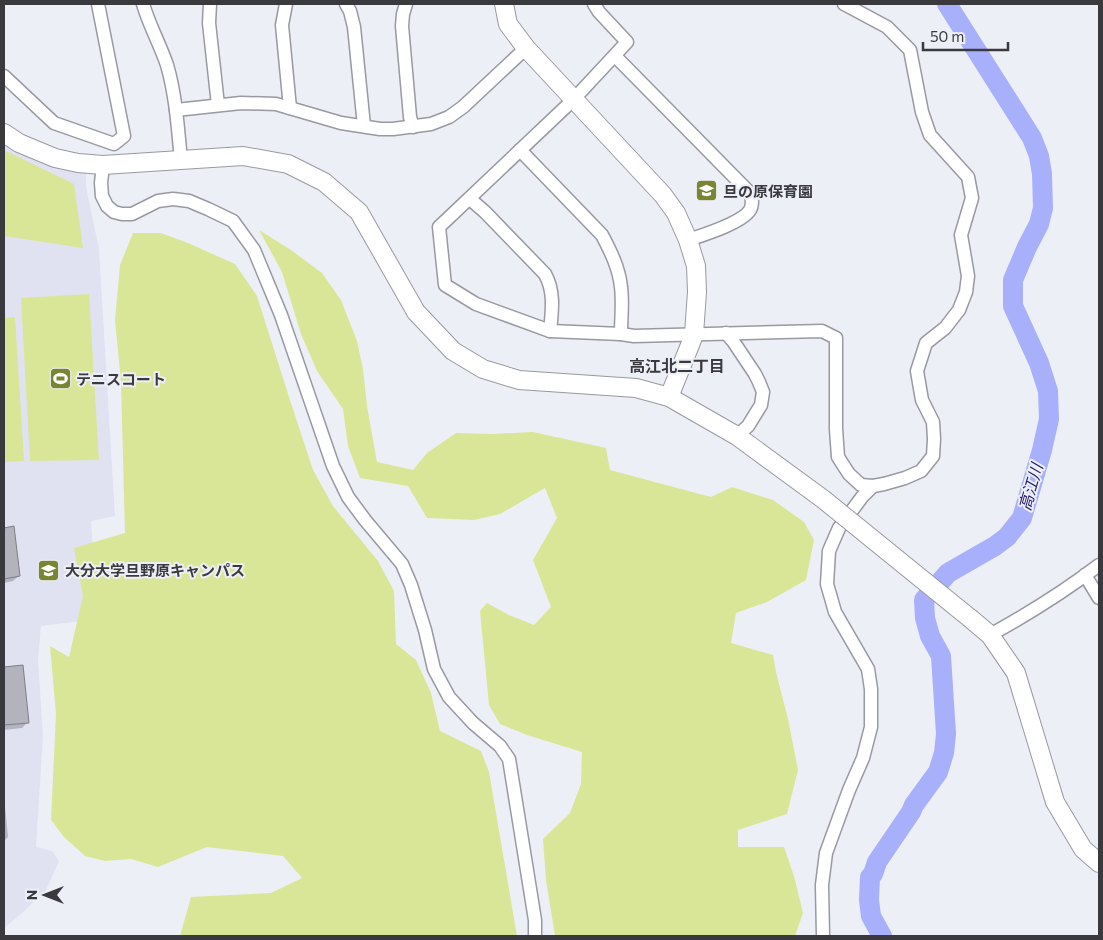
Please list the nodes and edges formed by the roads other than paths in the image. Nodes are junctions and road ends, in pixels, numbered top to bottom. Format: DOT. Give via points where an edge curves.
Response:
graph roads {
  1 [pos="98,4"];
  2 [pos="143,4"];
  3 [pos="210,4"];
  4 [pos="286,4"];
  5 [pos="346,4"];
  6 [pos="406,4"];
  7 [pos="504,4"];
  8 [pos="594,4"];
  9 [pos="844,4"];
  10 [pos="526,48"];
  11 [pos="615,56"];
  12 [pos="4,76"];
  13 [pos="574,100"];
  14 [pos="218,105"];
  15 [pos="290,108"];
  16 [pos="176,110"];
  17 [pos="364,126"];
  18 [pos="413,127"];
  19 [pos="4,133"];
  20 [pos="520,150"];
  21 [pos="181,161"];
  22 [pos="104,165"];
  23 [pos="470,199"];
  24 [pos="688,240"];
  25 [pos="550,332"];
  26 [pos="726,333"];
  27 [pos="621,334"];
  28 [pos="694,334"];
  29 [pos="669,397"];
  30 [pos="737,436"];
  31 [pos="874,486"];
  32 [pos="1099,565"];
  33 [pos="1085,575"];
  34 [pos="1099,598"];
  35 [pos="990,635"];
  36 [pos="1099,864"];
  37 [pos="535,936"];
  38 [pos="823,936"];
  1 -- 12 [label="street" via="124,136 114,144 54,124"];
  2 -- 16 [label="street" via="166,65"];
  3 -- 14 [label="street"];
  4 -- 15 [label="street" via="282,25"];
  5 -- 17 [label="street" via="354,27"];
  6 -- 18 [label="street" via="402,26"];
  7 -- 10 [label="street" via="508,24"];
  8 -- 11 [label="street" via="627,42"];
  9 -- 31 [label="street" via="887,27 910,50 922,112 930,135 968,177 972,198 961,235 968,276 966,292 945,328 926,343 917,371 922,400 933,422 933,456 921,471"];
  10 -- 13 [label="street"];
  10 -- 18 [label="street" via="449,117"];
  11 -- 13 [label="street"];
  11 -- 24 [label="street" via="751,194 750,211 743,217"];
  13 -- 20 [label="street"];
  13 -- 24 [label="street" via="663,195 676,213"];
  14 -- 15 [label="street" via="276,104"];
  14 -- 16 [label="street"];
  15 -- 17 [label="street"];
  16 -- 21 [label="street"];
  17 -- 18 [label="street"];
  19 -- 22 [label="street" via="55,158"];
  20 -- 23 [label="street"];
  20 -- 27 [label="street" via="602,235 611,251 621,285"];
  21 -- 22 [label="street"];
  21 -- 29 [label="street" via="243,156 288,164 324,182 359,212 416,312 454,352 483,369 518,380 636,388"];
  22 -- 37 [label="street" via="102,196 114,212 132,214 158,201 189,201 232,221 254,250 281,315 333,466 348,497 402,564 425,630 434,669 449,697 500,746 509,759"];
  23 -- 25 [label="street" via="545,274 552,295"];
  23 -- 25 [label="street" via="439,227 445,285 476,304"];
  24 -- 28 [label="street" via="696,266"];
  25 -- 27 [label="street"];
  26 -- 28 [label="street"];
  26 -- 30 [label="street" via="760,382 762,392 761,405 748,426"];
  26 -- 31 [label="street" via="822,331 836,338 838,457 861,485"];
  27 -- 28 [label="street"];
  28 -- 29 [label="street"];
  29 -- 30 [label="street"];
  30 -- 35 [label="street, bridge" via="823,499"];
  31 -- 38 [label="street" via="839,528 828,551 827,584 835,612 868,669 871,727 863,758 826,853 822,885"];
  32 -- 33 [label="street"];
  33 -- 34 [label="street"];
  33 -- 35 [label="street"];
  35 -- 36 [label="street" via="1016,673 1055,802 1083,849"];
}
